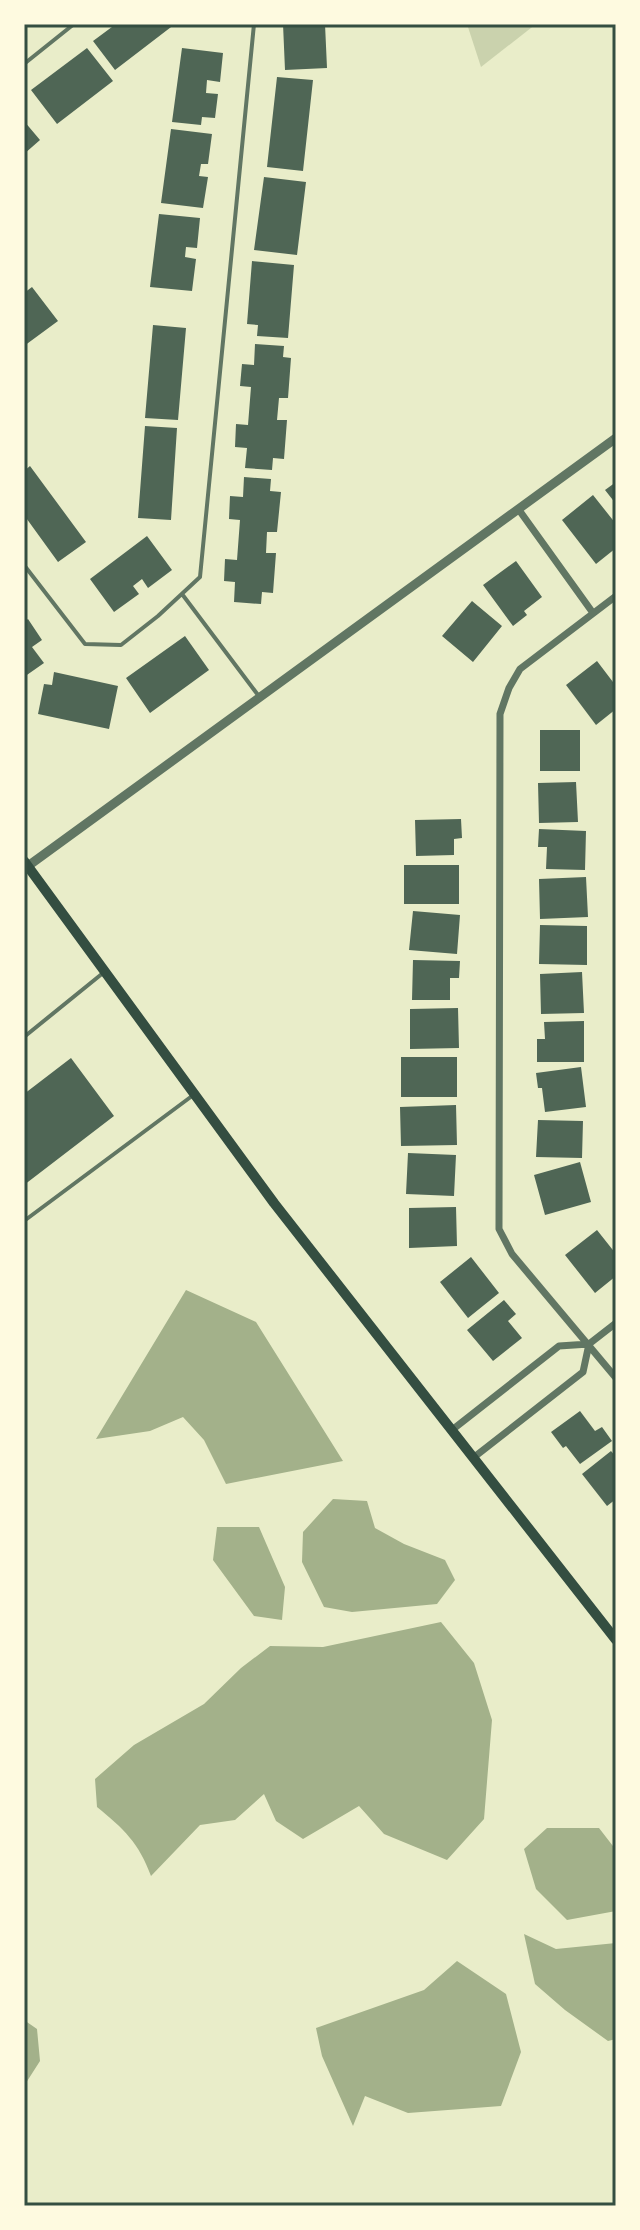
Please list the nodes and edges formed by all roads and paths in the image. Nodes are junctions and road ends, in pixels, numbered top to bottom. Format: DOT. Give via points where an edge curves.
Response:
graph roads {
  1 [pos="74,24"];
  2 [pos="254,24"];
  3 [pos="24,64"];
  4 [pos="616,438"];
  5 [pos="519,510"];
  6 [pos="24,565"];
  7 [pos="182,594"];
  8 [pos="616,596"];
  9 [pos="593,613"];
  10 [pos="260,697"];
  11 [pos="26,863"];
  12 [pos="105,972"];
  13 [pos="24,1037"];
  14 [pos="195,1095"];
  15 [pos="24,1221"];
  16 [pos="616,1323"];
  17 [pos="589,1344"];
  18 [pos="616,1378"];
  19 [pos="452,1430"];
  20 [pos="473,1458"];
  21 [pos="616,1640"];
  1 -- 3 [label="lane"];
  2 -- 7 [label="lane" via="200,577"];
  4 -- 5 [label="street"];
  5 -- 9 [label="street"];
  5 -- 10 [label="street"];
  6 -- 7 [label="lane" via="85,644 121,645"];
  7 -- 10 [label="lane"];
  8 -- 9 [label="street"];
  9 -- 17 [label="street" via="520,669 500,714 499,1229 512,1254"];
  10 -- 11 [label="street"];
  11 -- 12 [label="main road"];
  12 -- 13 [label="lane"];
  12 -- 14 [label="main road"];
  14 -- 15 [label="lane"];
  14 -- 19 [label="main road"];
  16 -- 17 [label="street"];
  17 -- 18 [label="street"];
  17 -- 19 [label="street" via="559,1346"];
  17 -- 20 [label="street" via="583,1372"];
  19 -- 20 [label="main road"];
  20 -- 21 [label="main road"];
}
